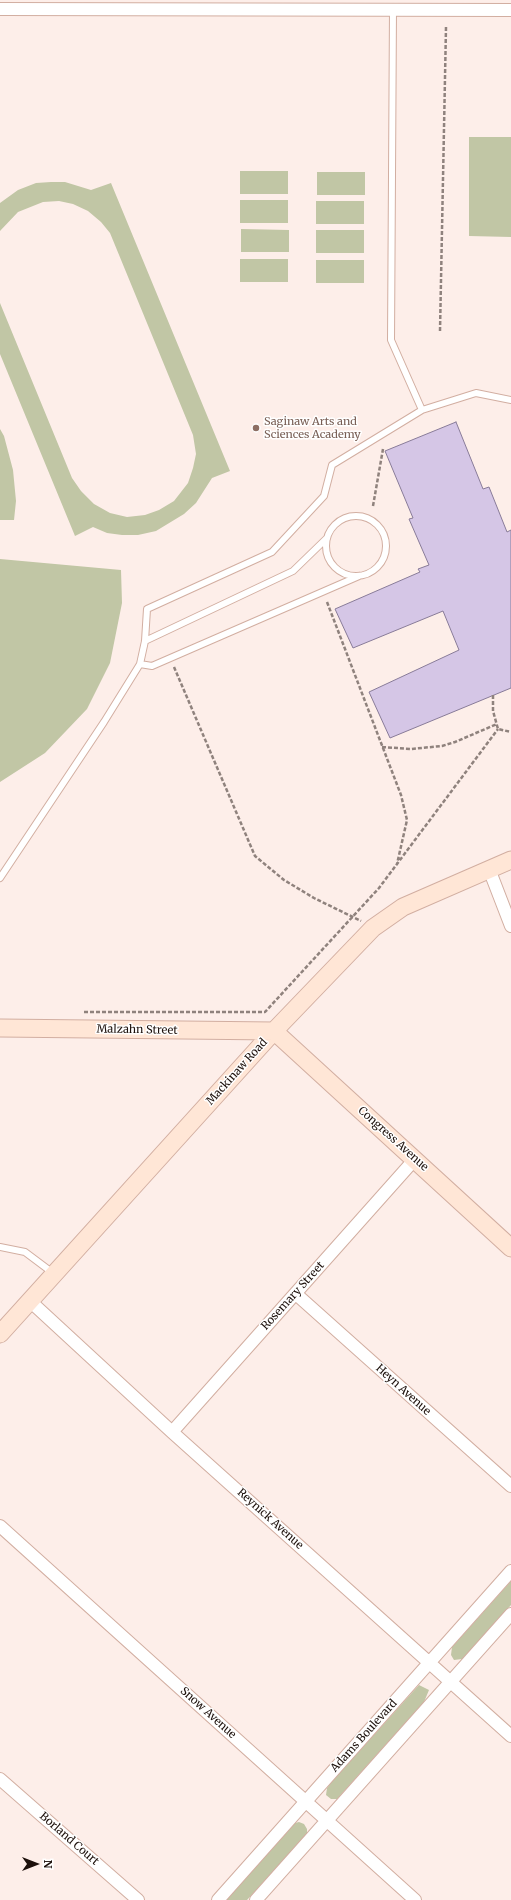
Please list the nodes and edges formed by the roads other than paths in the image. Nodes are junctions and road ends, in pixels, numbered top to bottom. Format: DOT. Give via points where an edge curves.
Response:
graph roads {
  1 [pos="397,6"];
  2 [pos="0,9"];
  3 [pos="511,10"];
  4 [pos="511,400"];
  5 [pos="422,410"];
  6 [pos="327,538"];
  7 [pos="359,576"];
  8 [pos="145,641"];
  9 [pos="140,664"];
  10 [pos="511,860"];
  11 [pos="488,869"];
  12 [pos="0,878"];
  13 [pos="511,926"];
  14 [pos="0,1028"];
  15 [pos="274,1031"];
  16 [pos="414,1159"];
  17 [pos="0,1247"];
  18 [pos="511,1248"];
  19 [pos="54,1274"];
  20 [pos="296,1294"];
  21 [pos="30,1301"];
  22 [pos="0,1334"];
  23 [pos="172,1432"];
  24 [pos="511,1486"];
  25 [pos="0,1526"];
  26 [pos="511,1572"];
  27 [pos="511,1614"];
  28 [pos="430,1662"];
  29 [pos="450,1681"];
  30 [pos="511,1736"];
  31 [pos="0,1779"];
  32 [pos="306,1801"];
  33 [pos="327,1821"];
  34 [pos="138,1900"];
  35 [pos="218,1900"];
  36 [pos="256,1900"];
  37 [pos="415,1900"];
  1 -- 2 [label="street"];
  1 -- 3 [label="street"];
  1 -- 5 [label="lane" via="391,340"];
  4 -- 5 [label="lane" via="476,393"];
  5 -- 8 [label="lane" via="332,464 324,496 272,552 147,609"];
  6 -- 7 [label="lane" via="328,558 333,566 350,576"];
  6 -- 7 [label="lane" via="339,521 349,517 369,518 377,524 384,533 386,542 383,561 368,574"];
  6 -- 8 [label="lane" via="293,571"];
  7 -- 9 [label="lane" via="152,666"];
  8 -- 9 [label="lane"];
  9 -- 12 [label="lane"];
  10 -- 11 [label="street, Mackinaw Road"];
  11 -- 13 [label="street"];
  11 -- 15 [label="street, Mackinaw Road" via="403,907 373,928"];
  14 -- 15 [label="street, Malzahn Street"];
  15 -- 16 [label="street, Congress Avenue"];
  15 -- 19 [label="street, Mackinaw Road"];
  16 -- 18 [label="street, Congress Avenue"];
  16 -- 20 [label="street, Rosemary Street"];
  17 -- 19 [label="lane" via="25,1252"];
  19 -- 21 [label="street, Mackinaw Road"];
  20 -- 23 [label="street, Rosemary Street"];
  20 -- 24 [label="street, Heyn Avenue"];
  21 -- 22 [label="street, Mackinaw Road"];
  21 -- 23 [label="street, Reynick Avenue"];
  23 -- 28 [label="street, Reynick Avenue"];
  25 -- 32 [label="street, Snow Avenue"];
  26 -- 28 [label="street, Adams Boulevard"];
  27 -- 29 [label="street"];
  28 -- 29 [label="street, Reynick Avenue"];
  28 -- 32 [label="street, Adams Boulevard"];
  29 -- 30 [label="street, Reynick Avenue"];
  29 -- 33 [label="street"];
  31 -- 34 [label="street, Borland Court"];
  32 -- 33 [label="street, Snow Avenue"];
  32 -- 35 [label="street, Adams Boulevard"];
  33 -- 36 [label="street"];
  33 -- 37 [label="street, Snow Avenue"];
}
